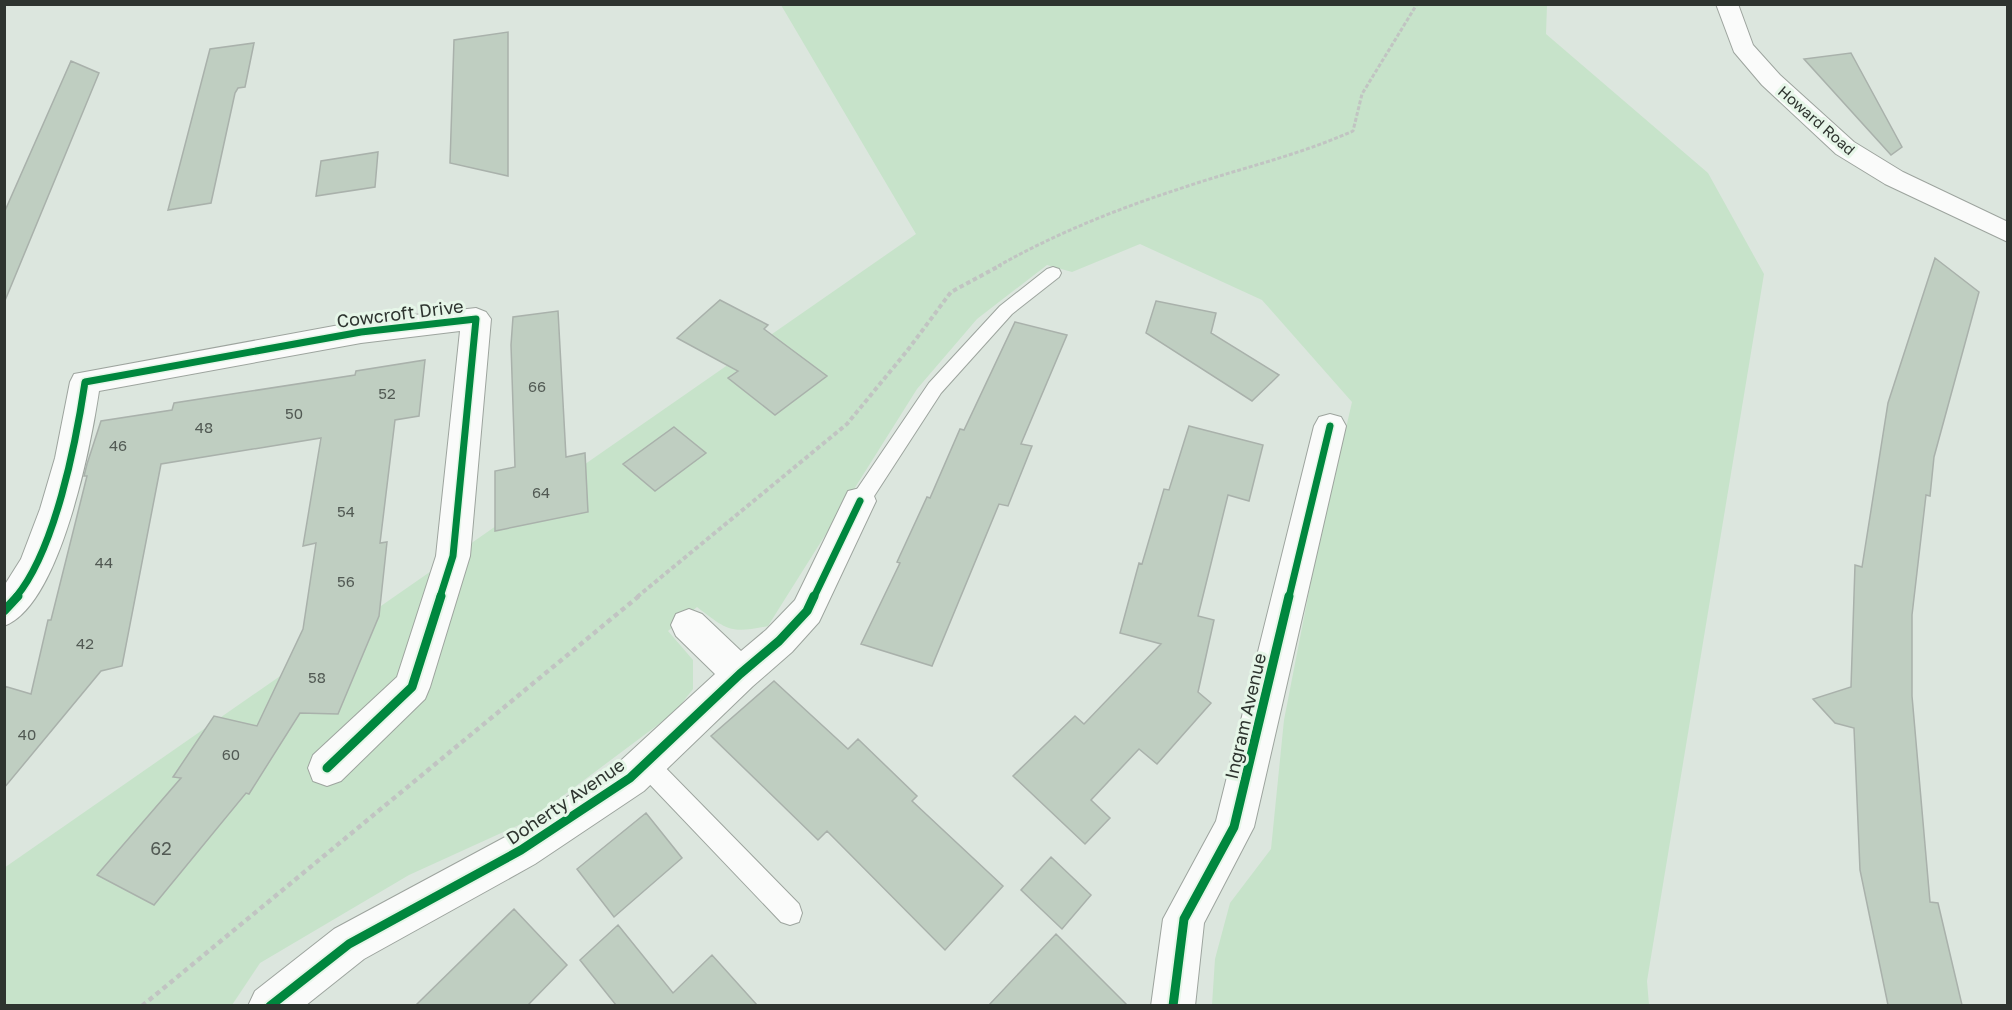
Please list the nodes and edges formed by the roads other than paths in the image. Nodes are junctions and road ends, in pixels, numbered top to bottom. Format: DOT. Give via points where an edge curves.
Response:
graph roads {
  1 [pos="1727,4"];
  2 [pos="2007,233"];
  3 [pos="1053,273"];
  4 [pos="1330,426"];
  5 [pos="860,501"];
  6 [pos="4,611"];
  7 [pos="689,625"];
  8 [pos="740,674"];
  9 [pos="645,763"];
  10 [pos="327,768"];
  11 [pos="790,913"];
  12 [pos="270,1005"];
  13 [pos="1173,1005"];
  1 -- 2 [label="street, Howard Road" via="1742,47 1845,148 1894,178"];
  3 -- 5 [label="lane, Doherty Avenue" via="1006,310 935,388"];
  4 -- 13 [label="street, Ingram Avenue" via="1234,827 1184,919"];
  5 -- 8 [label="street, Doherty Avenue" via="807,611"];
  6 -- 10 [label="street, Cowcroft Drive" via="26,583 59,502 78,432 85,382 361,332 476,319 453,556 412,687"];
  7 -- 8 [label="street"];
  8 -- 9 [label="street, Doherty Avenue"];
  9 -- 11 [label="lane"];
  9 -- 12 [label="street, Doherty Avenue" via="630,778 521,850 350,944"];
}
